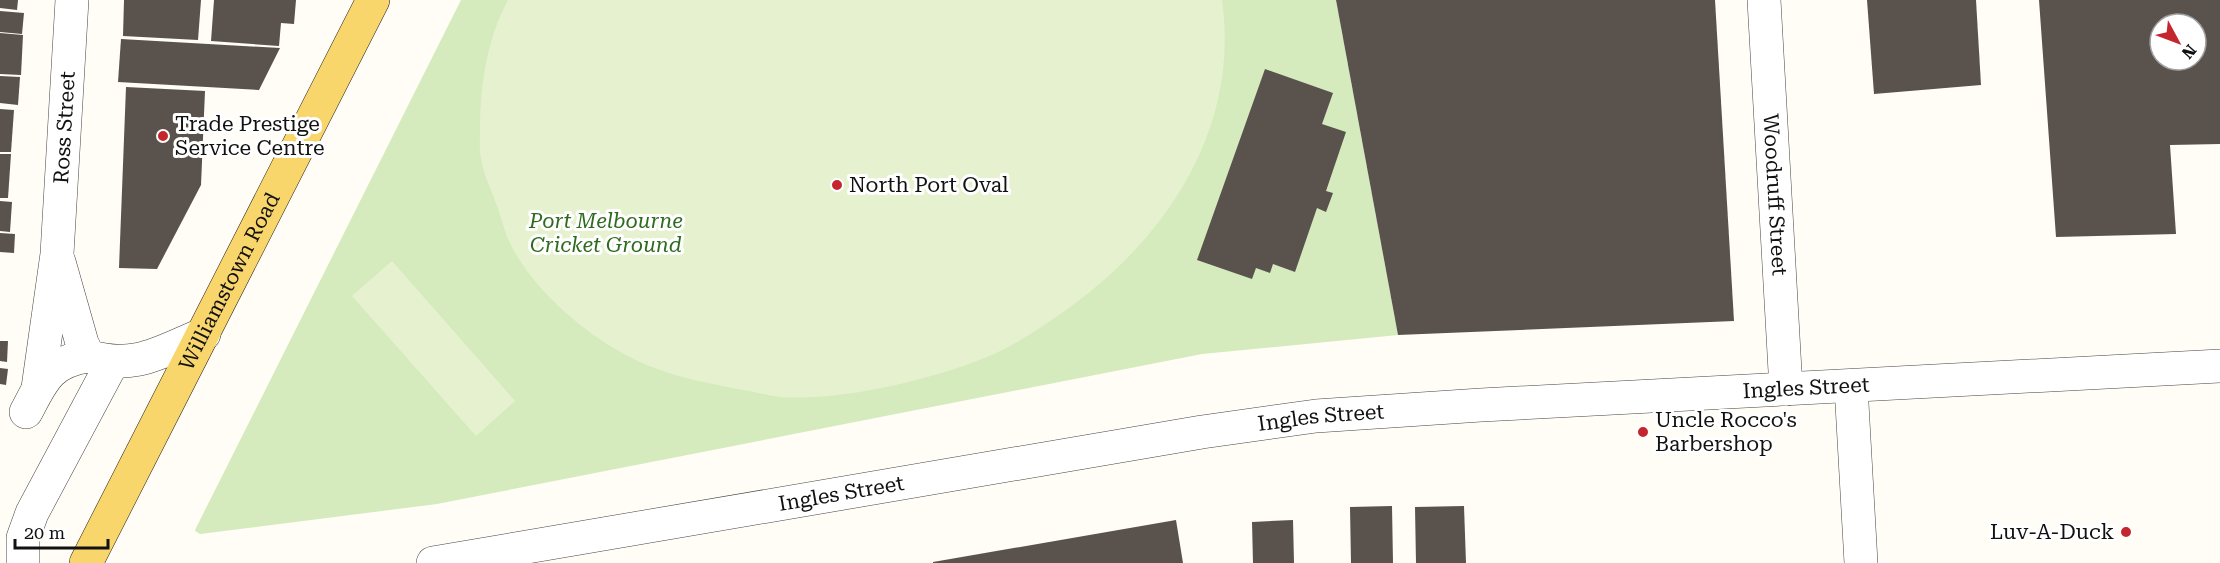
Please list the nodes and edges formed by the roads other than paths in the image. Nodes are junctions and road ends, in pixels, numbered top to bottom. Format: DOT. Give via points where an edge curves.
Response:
graph roads {
  1 [pos="72,0"];
  2 [pos="373,0"];
  3 [pos="1764,0"];
  4 [pos="57,254"];
  5 [pos="204,334"];
  6 [pos="100,360"];
  7 [pos="2220,366"];
  8 [pos="1851,386"];
  9 [pos="1786,389"];
  10 [pos="23,563"];
  11 [pos="86,563"];
  12 [pos="433,563"];
  13 [pos="1861,563"];
  1 -- 4 [label="street, Ross Street"];
  2 -- 5 [label="main road, Williamstown Road"];
  3 -- 9 [label="street, Woodruff Street"];
  4 -- 6 [label="street, Ross Street" via="81,343"];
  4 -- 6 [label="street, Ross Street" via="32,400 56,366 76,358"];
  5 -- 6 [label="street, Ross Street" via="138,361"];
  5 -- 11 [label="main road, Williamstown Road"];
  6 -- 10 [label="street" via="32,513 23,538"];
  7 -- 8 [label="street, Ingles Street"];
  8 -- 9 [label="street, Ingles Street"];
  8 -- 13 [label="street"];
  9 -- 12 [label="street, Ingles Street" via="1316,416"];
}
